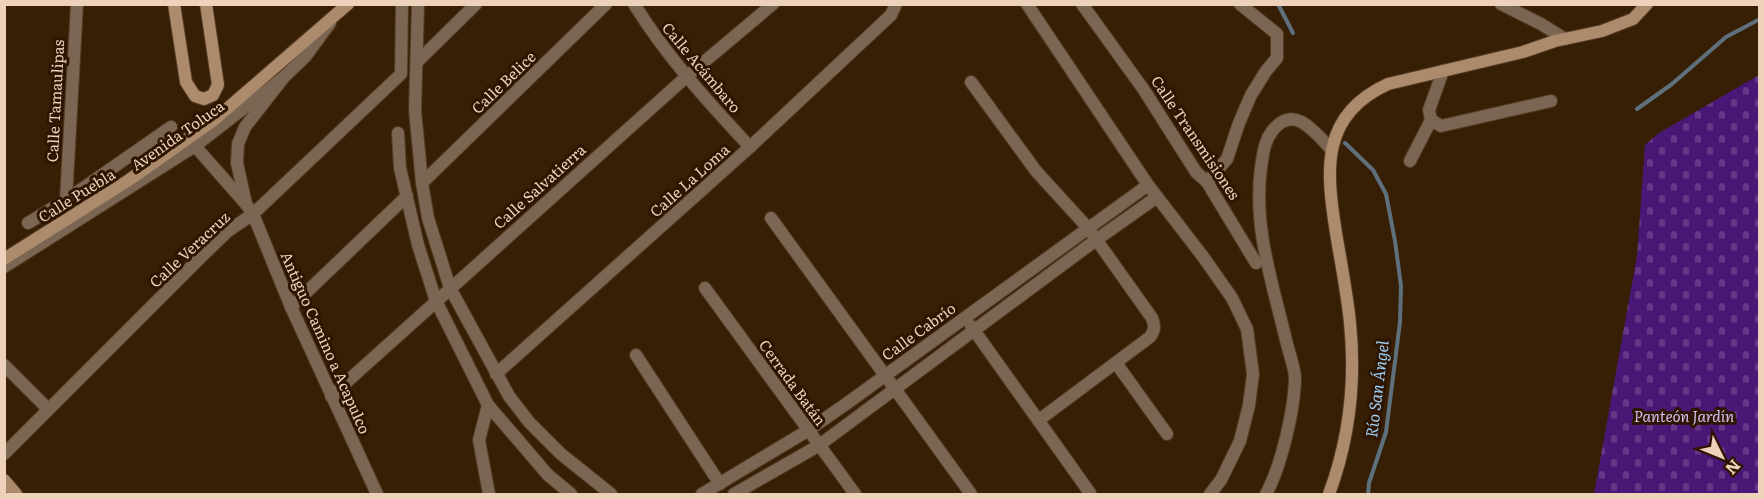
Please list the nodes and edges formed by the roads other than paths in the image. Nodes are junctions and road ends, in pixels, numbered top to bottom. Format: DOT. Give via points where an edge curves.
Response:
graph roads {
  1 [pos="77,4"];
  2 [pos="174,4"];
  3 [pos="206,4"];
  4 [pos="348,4"];
  5 [pos="402,4"];
  6 [pos="417,4"];
  7 [pos="476,4"];
  8 [pos="606,4"];
  9 [pos="634,4"];
  10 [pos="773,4"];
  11 [pos="896,4"];
  12 [pos="1027,4"];
  13 [pos="1082,4"];
  14 [pos="1240,4"];
  15 [pos="1501,4"];
  16 [pos="1647,4"];
  17 [pos="332,21"];
  18 [pos="1565,39"];
  19 [pos="417,62"];
  20 [pos="1443,71"];
  21 [pos="284,77"];
  22 [pos="686,77"];
  23 [pos="971,82"];
  24 [pos="1551,101"];
  25 [pos="1431,120"];
  26 [pos="171,127"];
  27 [pos="398,133"];
  28 [pos="195,146"];
  29 [pos="750,147"];
  30 [pos="1332,150"];
  31 [pos="1410,161"];
  32 [pos="1207,182"];
  33 [pos="422,183"];
  34 [pos="1148,185"];
  35 [pos="407,196"];
  36 [pos="1158,197"];
  37 [pos="66,200"];
  38 [pos="249,209"];
  39 [pos="771,218"];
  40 [pos="27,223"];
  41 [pos="1088,228"];
  42 [pos="1096,240"];
  43 [pos="4,259"];
  44 [pos="1256,263"];
  45 [pos="4,267"];
  46 [pos="450,288"];
  47 [pos="705,288"];
  48 [pos="436,300"];
  49 [pos="291,307"];
  50 [pos="966,317"];
  51 [pos="974,331"];
  52 [pos="636,355"];
  53 [pos="1116,363"];
  54 [pos="4,365"];
  55 [pos="496,374"];
  56 [pos="885,376"];
  57 [pos="895,389"];
  58 [pos="331,396"];
  59 [pos="488,405"];
  60 [pos="48,409"];
  61 [pos="1039,420"];
  62 [pos="807,430"];
  63 [pos="1167,434"];
  64 [pos="818,446"];
  65 [pos="4,453"];
  66 [pos="4,480"];
  67 [pos="720,484"];
  68 [pos="1090,493"];
  69 [pos="16,495"];
  70 [pos="377,495"];
  71 [pos="489,495"];
  72 [pos="571,495"];
  73 [pos="611,495"];
  74 [pos="702,495"];
  75 [pos="734,495"];
  76 [pos="855,495"];
  77 [pos="971,495"];
  78 [pos="1210,495"];
  79 [pos="1266,495"];
  80 [pos="1329,495"];
  1 -- 37 [label="street, Calle Tamaulipas"];
  2 -- 3 [label="main road" via="186,82 195,96 204,99 213,95 218,85"];
  4 -- 17 [label="main road, Avenida Toluca"];
  5 -- 38 [label="street, Calle Veracruz" via="401,74"];
  6 -- 19 [label="street"];
  7 -- 19 [label="street"];
  8 -- 33 [label="street, Calle Belice"];
  9 -- 22 [label="street, Calle Acámbaro"];
  10 -- 22 [label="street, Calle Salvatierra"];
  11 -- 29 [label="street, Calle La Loma" via="891,15"];
  12 -- 34 [label="street"];
  13 -- 32 [label="street, Calle Transmisiones" via="1144,90 1196,172"];
  14 -- 32 [label="street" via="1277,34 1277,58 1251,95 1227,159"];
  15 -- 18 [label="street"];
  16 -- 18 [label="main road" via="1633,19"];
  17 -- 21 [label="street, Avenida Toluca"];
  17 -- 43 [label="main road, Calle Puebla" via="214,120 129,180"];
  18 -- 20 [label="main road"];
  19 -- 33 [label="street" via="415,110"];
  20 -- 25 [label="street" via="1429,110"];
  20 -- 30 [label="main road" via="1403,79 1372,91 1343,122"];
  21 -- 28 [label="street, Avenida Toluca"];
  21 -- 38 [label="street, Antiguo Camino a Acapulco" via="246,127 238,144 237,163"];
  22 -- 29 [label="street, Calle Acámbaro"];
  22 -- 46 [label="street, Calle Salvatierra"];
  23 -- 41 [label="street" via="1036,171"];
  24 -- 25 [label="street" via="1441,126"];
  25 -- 31 [label="street"];
  26 -- 37 [label="street"];
  27 -- 35 [label="street"];
  28 -- 38 [label="street, Antiguo Camino a Acapulco"];
  28 -- 45 [label="street, Avenida Toluca"];
  29 -- 55 [label="street, Calle La Loma"];
  30 -- 79 [label="street" via="1301,121 1292,118 1275,127 1264,145 1258,196 1263,237 1294,364 1295,386 1279,466"];
  30 -- 80 [label="main road" via="1329,190 1351,324 1352,378 1345,441"];
  32 -- 44 [label="street, Calle Transmisiones"];
  33 -- 46 [label="street" via="428,218"];
  34 -- 36 [label="street"];
  34 -- 41 [label="street, Calle Cabrío"];
  35 -- 48 [label="street"];
  35 -- 49 [label="street"];
  36 -- 42 [label="street, Calle Cabrío"];
  36 -- 78 [label="street" via="1232,297 1247,329 1253,374 1249,405 1240,441"];
  37 -- 40 [label="street"];
  38 -- 49 [label="street, Antiguo Camino a Acapulco"];
  38 -- 60 [label="street, Calle Veracruz"];
  39 -- 56 [label="street"];
  41 -- 42 [label="street"];
  41 -- 50 [label="street, Calle Cabrío"];
  42 -- 51 [label="street, Calle Cabrío"];
  42 -- 53 [label="street" via="1152,318 1155,331"];
  46 -- 48 [label="street, Calle Salvatierra"];
  46 -- 55 [label="street"];
  47 -- 62 [label="street, Cerrada Batán"];
  48 -- 58 [label="street, Calle Salvatierra"];
  48 -- 59 [label="street"];
  49 -- 58 [label="street, Antiguo Camino a Acapulco"];
  50 -- 51 [label="street"];
  50 -- 56 [label="street, Calle Cabrío"];
  51 -- 57 [label="street, Calle Cabrío"];
  51 -- 61 [label="street"];
  52 -- 67 [label="street"];
  53 -- 61 [label="street"];
  53 -- 63 [label="street"];
  54 -- 60 [label="street"];
  55 -- 73 [label="street" via="530,422 561,454"];
  56 -- 57 [label="street"];
  56 -- 62 [label="street, Calle Cabrío"];
  57 -- 64 [label="street, Calle Cabrío"];
  57 -- 77 [label="street"];
  58 -- 70 [label="street, Antiguo Camino a Acapulco"];
  59 -- 71 [label="street" via="479,440"];
  59 -- 72 [label="street" via="548,475"];
  60 -- 65 [label="street, Calle Veracruz"];
  61 -- 68 [label="street"];
  62 -- 64 [label="street, Cerrada Batán"];
  62 -- 67 [label="street, Calle Cabrío"];
  64 -- 75 [label="street, Calle Cabrío"];
  64 -- 76 [label="street, Cerrada Batán"];
  66 -- 69 [label="main road"];
  67 -- 74 [label="street, Calle Cabrío"];
}
